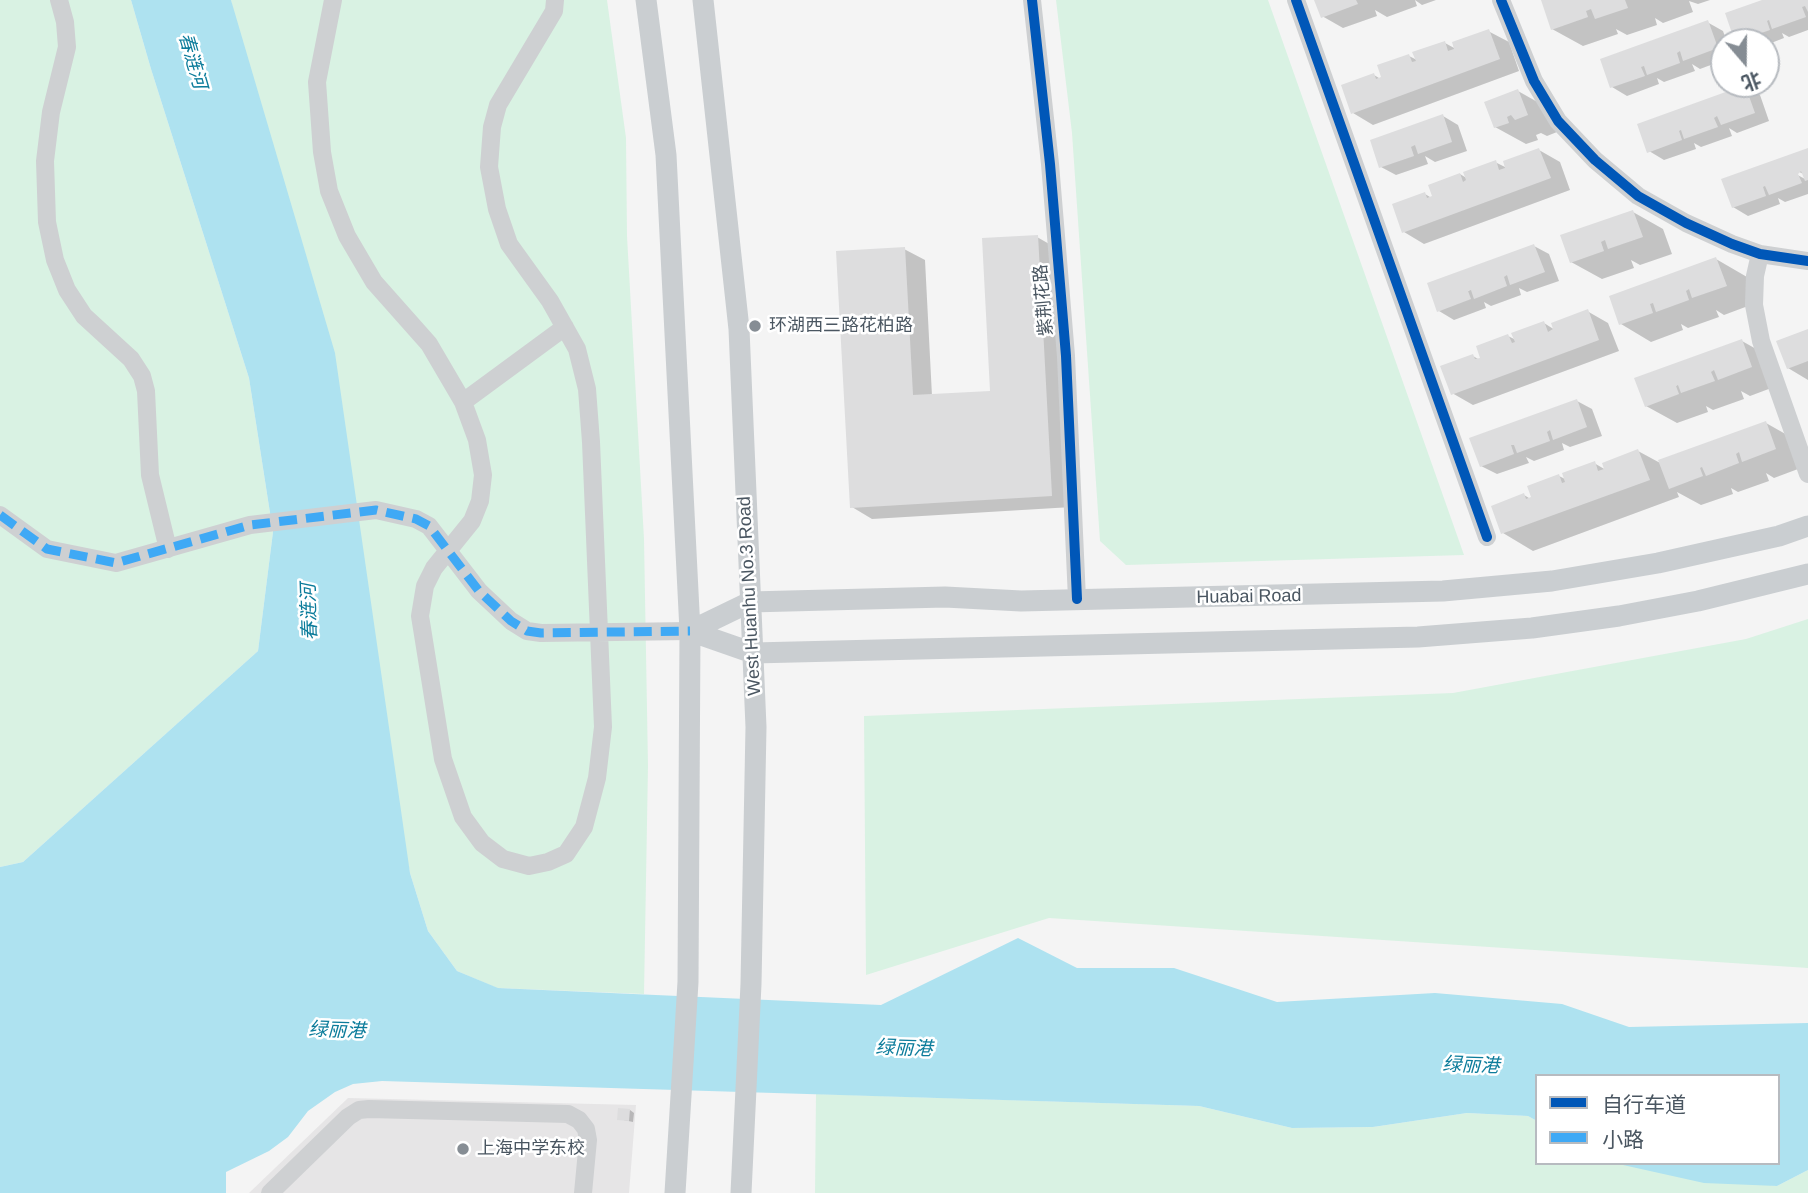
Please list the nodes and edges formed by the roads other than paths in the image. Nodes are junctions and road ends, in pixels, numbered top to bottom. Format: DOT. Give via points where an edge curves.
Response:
graph roads {
  1 [pos="59,0"];
  2 [pos="332,0"];
  3 [pos="555,0"];
  4 [pos="646,0"];
  5 [pos="703,0"];
  6 [pos="1032,0"];
  7 [pos="1296,0"];
  8 [pos="1502,0"];
  9 [pos="1760,254"];
  10 [pos="1808,261"];
  11 [pos="565,327"];
  12 [pos="463,402"];
  13 [pos="1808,474"];
  14 [pos="0,515"];
  15 [pos="1808,526"];
  16 [pos="1487,537"];
  17 [pos="168,549"];
  18 [pos="448,549"];
  19 [pos="1808,574"];
  20 [pos="1077,599"];
  21 [pos="750,602"];
  22 [pos="690,631"];
  23 [pos="599,633"];
  24 [pos="753,653"];
  25 [pos="270,1193"];
  26 [pos="583,1193"];
  27 [pos="675,1193"];
  28 [pos="741,1193"];
  1 -- 17 [label="street" via="67,47 45,161 47,222 55,260 83,316 131,359 142,376 150,475"];
  2 -- 12 [label="street" via="317,82 329,191 347,236 374,282 429,344"];
  3 -- 11 [label="street" via="554,11 498,105 489,167 509,244"];
  4 -- 22 [label="main road" via="666,155"];
  5 -- 21 [label="main road, West Huanhu No.3 Road" via="739,329"];
  6 -- 20 [label="street, 紫荆花路" via="1066,356"];
  7 -- 16 [label="street"];
  8 -- 9 [label="street" via="1534,81 1558,121 1595,160 1650,203"];
  9 -- 10 [label="street"];
  9 -- 13 [label="street" via="1754,305 1761,341"];
  11 -- 12 [label="street"];
  11 -- 23 [label="street" via="577,349 587,389"];
  12 -- 18 [label="street" via="483,475 472,521"];
  14 -- 17 [label="street" via="47,549 117,563"];
  15 -- 20 [label="main road, Huabai Road" via="1658,563 1552,581 1443,592"];
  17 -- 18 [label="street" via="250,525 376,510 429,526"];
  18 -- 23 [label="street" via="479,591 527,631"];
  18 -- 23 [label="street" via="425,586 420,615 441,746 463,817 482,843 503,859 529,866 548,862 566,854 584,827 597,778 603,727"];
  19 -- 24 [label="main road" via="1619,616 1418,638"];
  20 -- 21 [label="main road, Huabai Road"];
  21 -- 22 [label="main road, Huabai Road"];
  21 -- 24 [label="main road, West Huanhu No.3 Road"];
  22 -- 23 [label="street"];
  22 -- 24 [label="main road"];
  22 -- 27 [label="main road" via="688,982"];
  24 -- 28 [label="main road, West Huanhu No.3 Road" via="751,984"];
  25 -- 26 [label="street" via="348,1117 369,1109 568,1114 586,1129"];
}
